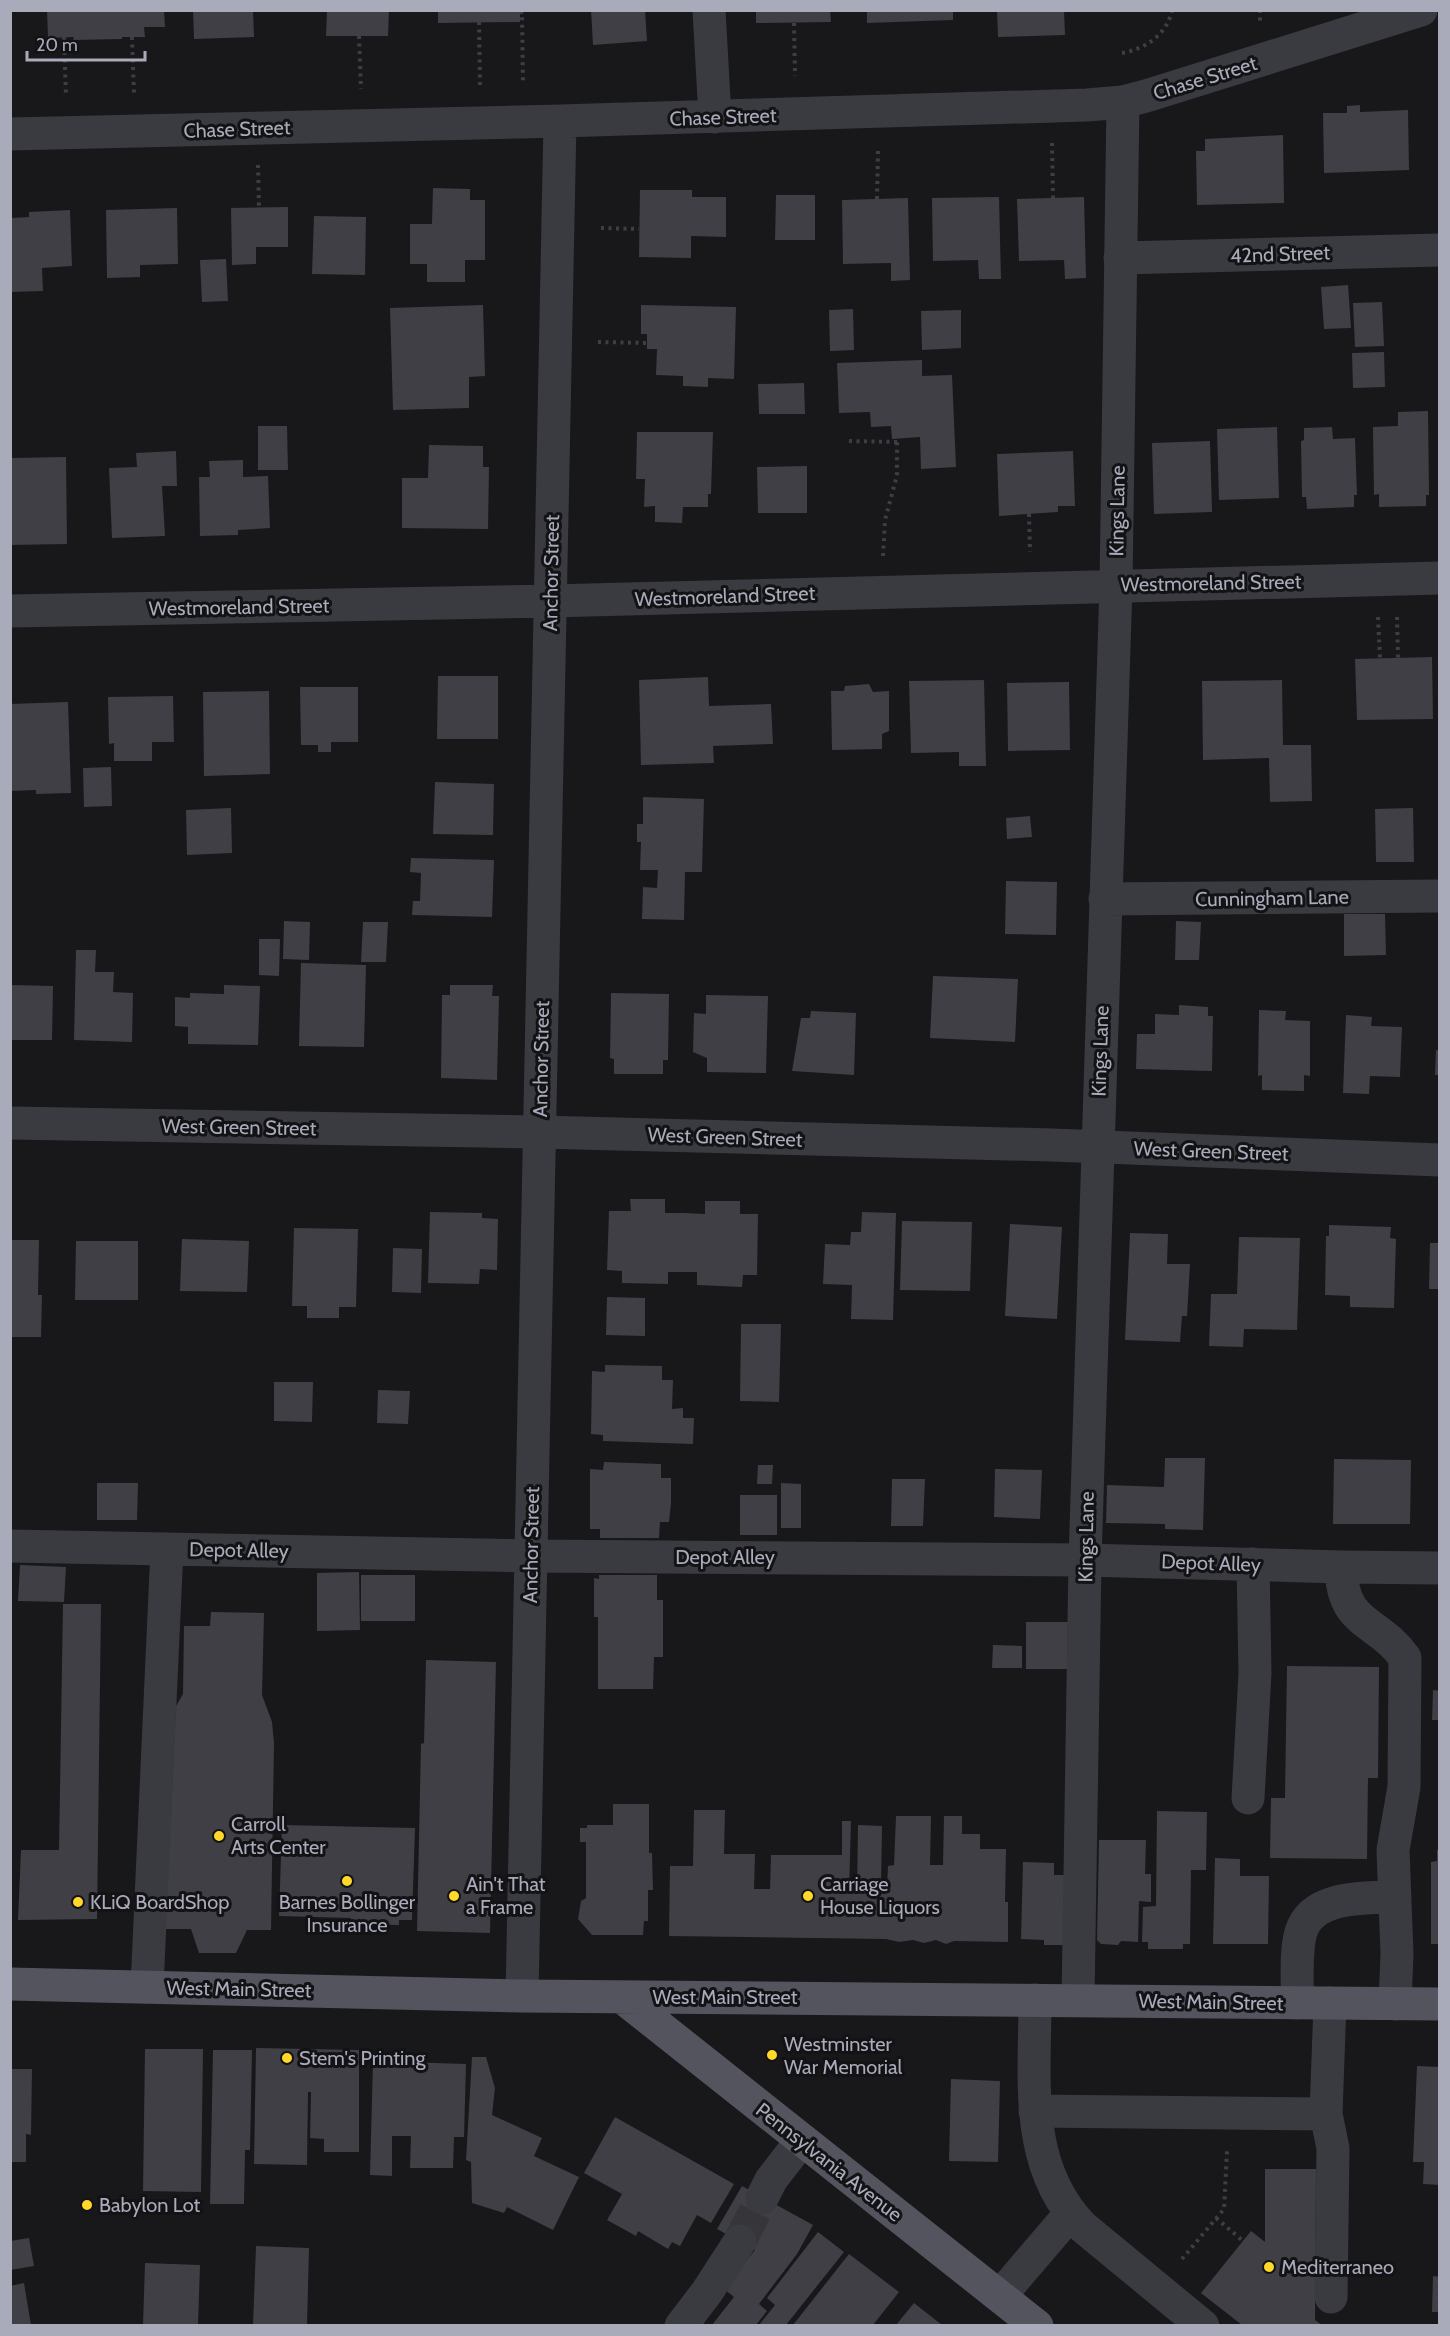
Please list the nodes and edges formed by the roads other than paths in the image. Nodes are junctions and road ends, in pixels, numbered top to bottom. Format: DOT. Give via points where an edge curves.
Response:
graph roads {
  1 [pos="709,10"];
  2 [pos="1421,10"];
  3 [pos="1379,16"];
  4 [pos="1123,102"];
  5 [pos="715,117"];
  6 [pos="560,122"];
  7 [pos="10,134"];
  8 [pos="1440,250"];
  9 [pos="1120,258"];
  10 [pos="1440,578"];
  11 [pos="1116,585"];
  12 [pos="550,601"];
  13 [pos="10,611"];
  14 [pos="1440,896"];
  15 [pos="1105,899"];
  16 [pos="10,1123"];
  17 [pos="539,1132"];
  18 [pos="1097,1147"];
  19 [pos="1440,1160"];
  20 [pos="10,1546"];
  21 [pos="167,1549"];
  22 [pos="531,1556"];
  23 [pos="1085,1560"];
  24 [pos="1253,1564"];
  25 [pos="1341,1568"];
  26 [pos="1440,1568"];
  27 [pos="1248,1798"];
  28 [pos="1395,1897"];
  29 [pos="10,1984"];
  30 [pos="147,1987"];
  31 [pos="522,1996"];
  32 [pos="622,1997"];
  33 [pos="1035,2000"];
  34 [pos="1078,2000"];
  35 [pos="1297,2003"];
  36 [pos="1330,2003"];
  37 [pos="1395,2004"];
  38 [pos="1440,2004"];
  39 [pos="1035,2111"];
  40 [pos="1326,2114"];
  41 [pos="801,2141"];
  42 [pos="762,2198"];
  43 [pos="1070,2214"];
  44 [pos="740,2241"];
  45 [pos="1000,2296"];
  46 [pos="1331,2297"];
  47 [pos="1195,2318"];
  48 [pos="681,2325"];
  49 [pos="1037,2325"];
  1 -- 5 [label="street"];
  2 -- 3 [label="street, Chase Street"];
  3 -- 4 [label="street, Chase Street" via="1302,48"];
  4 -- 5 [label="street, Chase Street"];
  4 -- 9 [label="street, Kings Lane"];
  5 -- 6 [label="street, Chase Street"];
  6 -- 7 [label="street, Chase Street"];
  6 -- 12 [label="street, Anchor Street"];
  8 -- 9 [label="street, 42nd Street"];
  9 -- 11 [label="street, Kings Lane"];
  10 -- 11 [label="street, Westmoreland Street"];
  11 -- 12 [label="street, Westmoreland Street"];
  11 -- 15 [label="street, Kings Lane"];
  12 -- 13 [label="street, Westmoreland Street"];
  12 -- 17 [label="street, Anchor Street"];
  14 -- 15 [label="street, Cunningham Lane"];
  15 -- 18 [label="street, Kings Lane"];
  16 -- 17 [label="street, West Green Street"];
  17 -- 18 [label="street, West Green Street"];
  17 -- 22 [label="street, Anchor Street"];
  18 -- 19 [label="street, West Green Street"];
  18 -- 23 [label="street, Kings Lane"];
  20 -- 21 [label="street, Depot Alley"];
  21 -- 22 [label="street, Depot Alley"];
  21 -- 30 [label="street"];
  22 -- 23 [label="street, Depot Alley"];
  22 -- 31 [label="street, Anchor Street"];
  23 -- 24 [label="street, Depot Alley"];
  23 -- 34 [label="street, Kings Lane"];
  24 -- 25 [label="street, Depot Alley"];
  24 -- 27 [label="street" via="1255,1673"];
  25 -- 26 [label="street, Depot Alley"];
  25 -- 28 [label="street" via="1341,1587 1348,1605 1405,1658 1404,1787 1393,1850"];
  28 -- 35 [label="street" via="1360,1898 1313,1913 1301,1932"];
  28 -- 37 [label="street"];
  29 -- 30 [label="main road, West Main Street"];
  30 -- 31 [label="main road, West Main Street"];
  31 -- 32 [label="main road, West Main Street"];
  32 -- 33 [label="main road, West Main Street"];
  32 -- 41 [label="main road, Pennsylvania Avenue"];
  33 -- 34 [label="main road, West Main Street"];
  33 -- 39 [label="street"];
  34 -- 35 [label="main road, West Main Street"];
  35 -- 36 [label="main road, West Main Street"];
  36 -- 37 [label="main road, West Main Street"];
  36 -- 40 [label="street"];
  37 -- 38 [label="main road, West Main Street"];
  39 -- 40 [label="street"];
  39 -- 43 [label="street" via="1047,2174"];
  40 -- 46 [label="street" via="1333,2148"];
  41 -- 42 [label="street"];
  41 -- 45 [label="main road, Pennsylvania Avenue"];
  43 -- 45 [label="street"];
  43 -- 47 [label="street"];
  44 -- 48 [label="street"];
  45 -- 49 [label="main road, Pennsylvania Avenue"];
}
